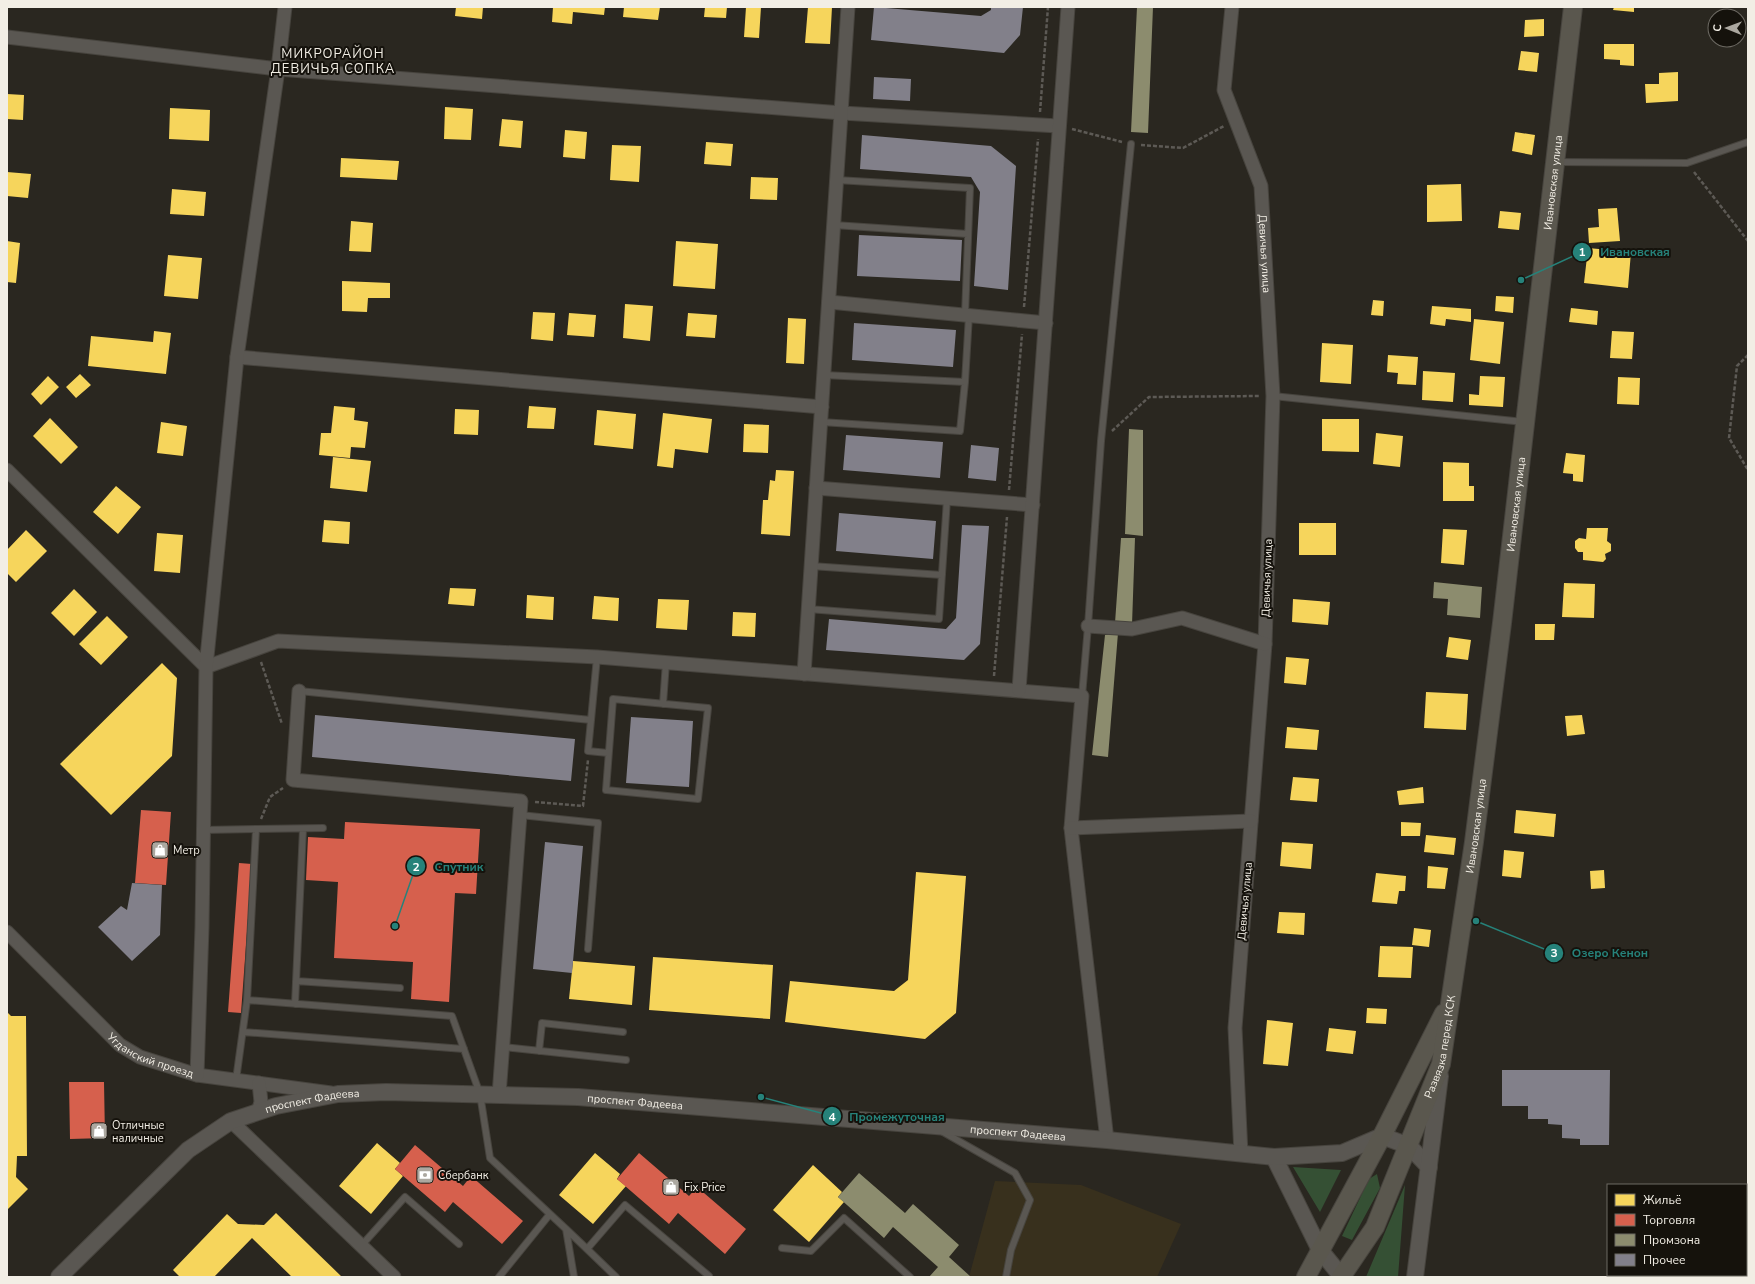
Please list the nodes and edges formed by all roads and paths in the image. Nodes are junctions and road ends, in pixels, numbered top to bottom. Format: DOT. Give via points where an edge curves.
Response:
graph roads {
  1 [pos="284,7"];
  2 [pos="848,7"];
  3 [pos="1048,7"];
  4 [pos="1068,7"];
  5 [pos="1232,7"];
  6 [pos="1573,7"];
  7 [pos="7,37"];
  8 [pos="278,69"];
  9 [pos="842,113"];
  10 [pos="1236,120"];
  11 [pos="1039,125"];
  12 [pos="1058,126"];
  13 [pos="1748,142"];
  14 [pos="1131,144"];
  15 [pos="1556,162"];
  16 [pos="1687,163"];
  17 [pos="837,180"];
  18 [pos="834,225"];
  19 [pos="968,234"];
  20 [pos="1748,241"];
  21 [pos="829,302"];
  22 [pos="967,315"];
  23 [pos="1023,320"];
  24 [pos="1046,323"];
  25 [pos="1748,355"];
  26 [pos="237,357"];
  27 [pos="824,375"];
  28 [pos="965,382"];
  29 [pos="1273,396"];
  30 [pos="822,407"];
  31 [pos="821,422"];
  32 [pos="1525,422"];
  33 [pos="1101,441"];
  34 [pos="7,470"];
  35 [pos="1748,470"];
  36 [pos="816,488"];
  37 [pos="947,499"];
  38 [pos="1008,503"];
  39 [pos="1033,505"];
  40 [pos="811,566"];
  41 [pos="942,575"];
  42 [pos="808,610"];
  43 [pos="1088,626"];
  44 [pos="1265,644"];
  45 [pos="257,648"];
  46 [pos="597,657"];
  47 [pos="666,662"];
  48 [pos="206,667"];
  49 [pos="804,674"];
  50 [pos="993,688"];
  51 [pos="299,690"];
  52 [pos="1019,690"];
  53 [pos="1082,696"];
  54 [pos="662,704"];
  55 [pos="591,720"];
  56 [pos="284,731"];
  57 [pos="588,751"];
  58 [pos="608,753"];
  59 [pos="293,780"];
  60 [pos="521,800"];
  61 [pos="520,815"];
  62 [pos="1251,821"];
  63 [pos="323,828"];
  64 [pos="1071,828"];
  65 [pos="256,829"];
  66 [pos="303,829"];
  67 [pos="203,830"];
  68 [pos="7,932"];
  69 [pos="588,949"];
  70 [pos="296,981"];
  71 [pos="400,988"];
  72 [pos="247,1000"];
  73 [pos="1451,1000"];
  74 [pos="295,1004"];
  75 [pos="243,1032"];
  76 [pos="623,1032"];
  77 [pos="503,1047"];
  78 [pos="464,1049"];
  79 [pos="539,1050"];
  80 [pos="626,1060"];
  81 [pos="1441,1064"];
  82 [pos="197,1075"];
  83 [pos="236,1080"];
  84 [pos="259,1083"];
  85 [pos="338,1094"];
  86 [pos="480,1094"];
  87 [pos="499,1095"];
  88 [pos="258,1112"];
  89 [pos="231,1121"];
  90 [pos="935,1127"];
  91 [pos="1382,1136"];
  92 [pos="1107,1140"];
  93 [pos="1409,1146"];
  94 [pos="1241,1154"];
  95 [pos="1274,1157"];
  96 [pos="1429,1167"];
  97 [pos="550,1214"];
  98 [pos="566,1229"];
  99 [pos="459,1244"];
  100 [pos="362,1246"];
  101 [pos="782,1248"];
  102 [pos="587,1250"];
  103 [pos="1320,1250"];
  104 [pos="59,1277"];
  105 [pos="394,1277"];
  106 [pos="498,1277"];
  107 [pos="574,1277"];
  108 [pos="616,1277"];
  109 [pos="708,1277"];
  110 [pos="910,1277"];
  111 [pos="1006,1277"];
  112 [pos="1306,1277"];
  113 [pos="1341,1277"];
  114 [pos="1415,1277"];
  1 -- 8 [label="street"];
  2 -- 9 [label="street"];
  3 -- 11 [label="path"];
  4 -- 12 [label="street"];
  5 -- 10 [label="street, Девичья улица" via="1224,90"];
  6 -- 15 [label="main road, Ивановская улица"];
  7 -- 8 [label="street"];
  8 -- 9 [label="street"];
  8 -- 26 [label="street"];
  9 -- 11 [label="street"];
  9 -- 17 [label="street"];
  10 -- 14 [label="path" via="1183,148"];
  10 -- 29 [label="street, Девичья улица" via="1261,186"];
  11 -- 12 [label="street"];
  11 -- 23 [label="path"];
  12 -- 14 [label="path"];
  12 -- 24 [label="street"];
  13 -- 16 [label="lane"];
  14 -- 33 [label="lane"];
  15 -- 16 [label="lane"];
  15 -- 32 [label="main road, Ивановская улица"];
  16 -- 20 [label="path"];
  17 -- 18 [label="street"];
  17 -- 19 [label="lane" via="970,188"];
  18 -- 19 [label="lane"];
  18 -- 21 [label="street"];
  19 -- 22 [label="lane"];
  21 -- 22 [label="street"];
  21 -- 27 [label="street"];
  22 -- 23 [label="street"];
  22 -- 28 [label="lane"];
  23 -- 24 [label="street"];
  23 -- 38 [label="path"];
  24 -- 39 [label="street"];
  25 -- 35 [label="path" via="1737,366 1729,438"];
  26 -- 30 [label="street"];
  26 -- 48 [label="street"];
  27 -- 28 [label="lane"];
  27 -- 30 [label="street"];
  28 -- 31 [label="lane" via="960,431"];
  29 -- 32 [label="lane"];
  29 -- 33 [label="path" via="1149,397"];
  29 -- 44 [label="street, Девичья улица"];
  30 -- 31 [label="street"];
  31 -- 36 [label="street"];
  32 -- 73 [label="main road, Ивановская улица" via="1474,842"];
  33 -- 43 [label="lane"];
  34 -- 48 [label="street"];
  36 -- 37 [label="street"];
  36 -- 40 [label="street"];
  37 -- 38 [label="street"];
  37 -- 41 [label="lane"];
  38 -- 39 [label="street"];
  38 -- 50 [label="path"];
  39 -- 52 [label="street"];
  40 -- 41 [label="lane"];
  40 -- 42 [label="street"];
  41 -- 42 [label="lane" via="939,619"];
  42 -- 49 [label="street"];
  43 -- 44 [label="street" via="1132,629 1182,618"];
  43 -- 53 [label="lane"];
  44 -- 62 [label="street, Девичья улица"];
  45 -- 46 [label="street" via="278,641"];
  45 -- 48 [label="street"];
  45 -- 56 [label="path"];
  46 -- 47 [label="street"];
  46 -- 55 [label="lane"];
  47 -- 49 [label="street"];
  47 -- 54 [label="lane"];
  48 -- 67 [label="street"];
  49 -- 50 [label="street"];
  50 -- 52 [label="street"];
  51 -- 55 [label="lane"];
  51 -- 59 [label="street"];
  52 -- 53 [label="street"];
  53 -- 64 [label="street"];
  54 -- 58 [label="lane" via="613,699"];
  54 -- 58 [label="lane" via="708,708 698,799 606,790"];
  55 -- 57 [label="lane"];
  57 -- 58 [label="lane"];
  57 -- 60 [label="path" via="583,806"];
  59 -- 60 [label="street"];
  59 -- 65 [label="path" via="270,797"];
  60 -- 61 [label="street"];
  61 -- 69 [label="lane" via="598,822"];
  61 -- 77 [label="street"];
  62 -- 64 [label="street"];
  62 -- 94 [label="street, Девичья улица" via="1235,1028"];
  63 -- 66 [label="lane"];
  64 -- 92 [label="street"];
  65 -- 66 [label="lane"];
  65 -- 67 [label="lane"];
  65 -- 72 [label="lane"];
  66 -- 70 [label="lane"];
  67 -- 82 [label="street"];
  68 -- 82 [label="street, Угданский проезд" via="120,1045 140,1058"];
  70 -- 71 [label="lane"];
  70 -- 74 [label="lane"];
  72 -- 74 [label="lane"];
  72 -- 75 [label="lane"];
  73 -- 81 [label="main road, Развязка перед КСК"];
  73 -- 91 [label="main road, Развязка перед КСК"];
  74 -- 78 [label="lane" via="452,1016"];
  75 -- 78 [label="lane"];
  75 -- 83 [label="lane"];
  76 -- 79 [label="lane" via="542,1023"];
  77 -- 79 [label="lane"];
  77 -- 87 [label="street"];
  78 -- 86 [label="lane"];
  79 -- 80 [label="lane"];
  81 -- 93 [label="main road, Развязка перед КСК"];
  81 -- 96 [label="street"];
  82 -- 83 [label="street, Угданский проезд"];
  83 -- 84 [label="street, Угданский проезд"];
  84 -- 85 [label="street, Угданский проезд"];
  84 -- 88 [label="street" via="261,1102"];
  85 -- 86 [label="street, проспект Фадеева"];
  85 -- 88 [label="street, проспект Фадеева"];
  86 -- 87 [label="street, проспект Фадеева"];
  86 -- 97 [label="lane" via="490,1158"];
  87 -- 90 [label="street, проспект Фадеева" via="578,1097"];
  88 -- 89 [label="street, проспект Фадеева"];
  89 -- 100 [label="street"];
  89 -- 104 [label="street, проспект Фадеева" via="188,1150"];
  90 -- 92 [label="street, проспект Фадеева"];
  90 -- 111 [label="lane" via="1016,1173 1030,1200 1011,1250"];
  91 -- 93 [label="street"];
  91 -- 95 [label="street" via="1342,1153"];
  91 -- 103 [label="main road, Развязка перед КСК"];
  92 -- 94 [label="street, проспект Фадеева"];
  93 -- 96 [label="street"];
  93 -- 113 [label="main road, Развязка перед КСК" via="1375,1227"];
  94 -- 95 [label="street, проспект Фадеева"];
  95 -- 103 [label="street, Развязка перед КСК"];
  96 -- 114 [label="street"];
  97 -- 98 [label="lane"];
  97 -- 106 [label="lane"];
  98 -- 102 [label="lane"];
  98 -- 107 [label="lane"];
  99 -- 100 [label="lane" via="405,1196"];
  100 -- 105 [label="street"];
  101 -- 110 [label="lane" via="811,1251 844,1218"];
  102 -- 108 [label="lane"];
  102 -- 109 [label="lane" via="625,1205"];
  103 -- 112 [label="main road"];
  103 -- 113 [label="street, Развязка перед КСК"];
}
